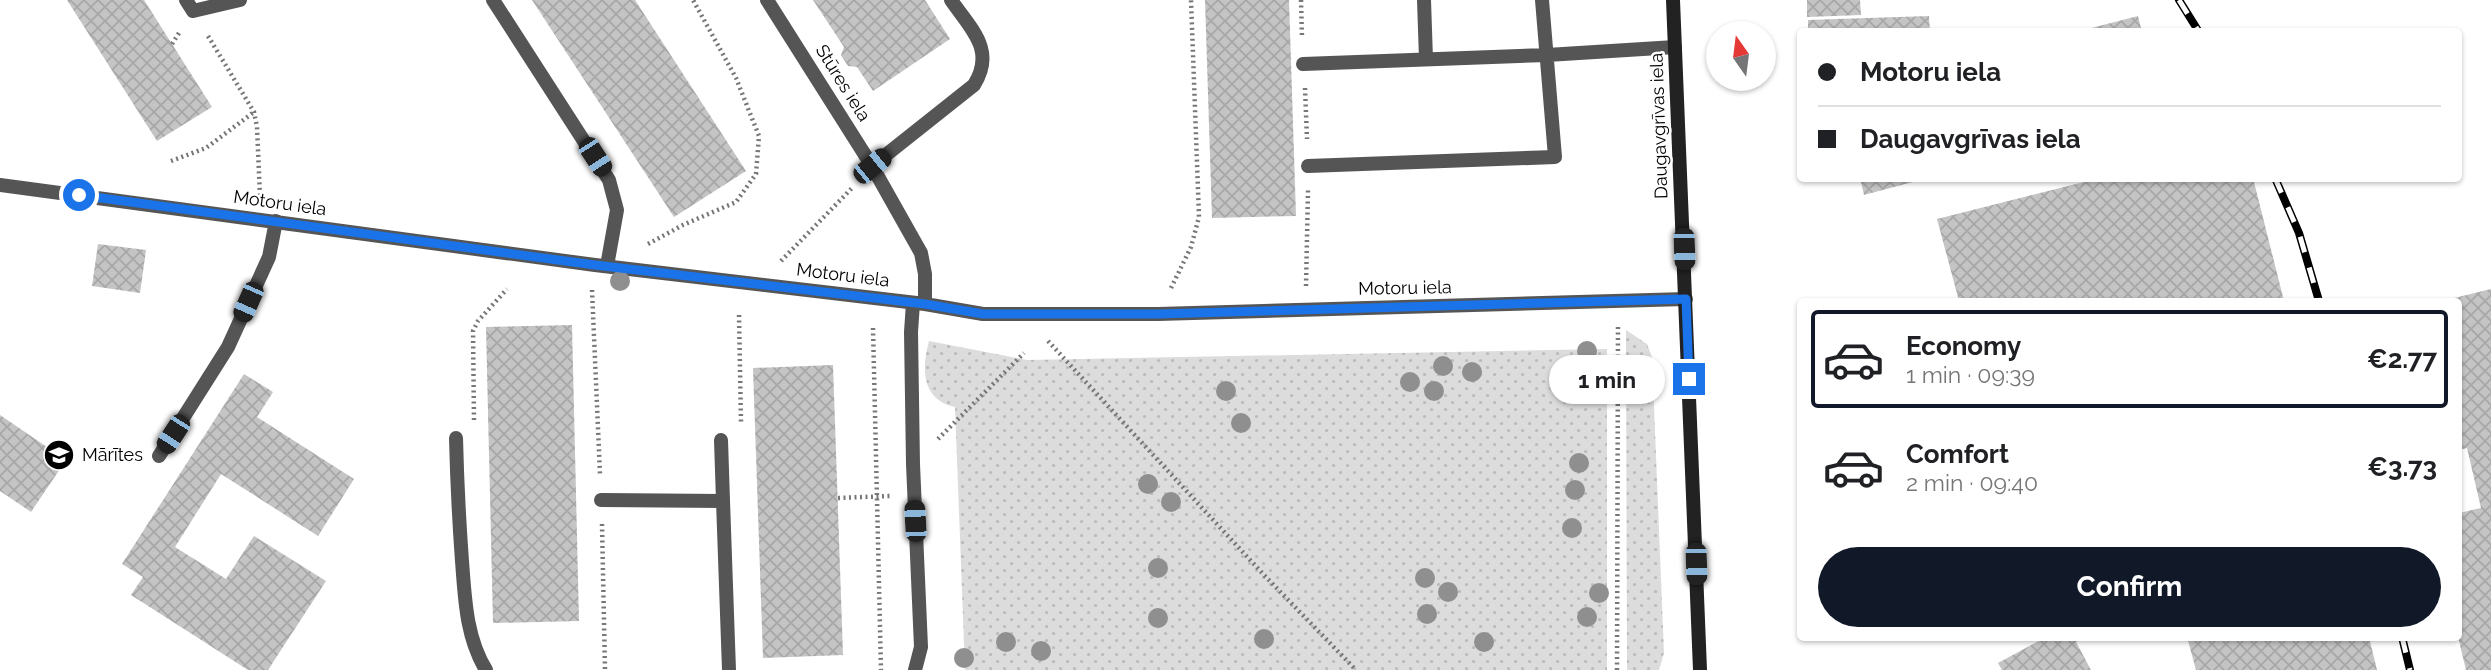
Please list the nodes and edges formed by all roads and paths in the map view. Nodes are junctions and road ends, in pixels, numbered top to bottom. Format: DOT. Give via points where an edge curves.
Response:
graph roads {
  1 [pos="240,0"];
  2 [pos="493,0"];
  3 [pos="693,0"];
  4 [pos="767,0"];
  5 [pos="951,0"];
  6 [pos="1191,0"];
  7 [pos="1424,0"];
  8 [pos="1542,0"];
  9 [pos="1673,0"];
  10 [pos="189,6"];
  11 [pos="1675,47"];
  12 [pos="1547,55"];
  13 [pos="1426,59"];
  14 [pos="1303,64"];
  15 [pos="254,112"];
  16 [pos="171,161"];
  17 [pos="872,166"];
  18 [pos="1308,166"];
  19 [pos="0,185"];
  20 [pos="261,219"];
  21 [pos="276,222"];
  22 [pos="607,266"];
  23 [pos="751,283"];
  24 [pos="1686,299"];
  25 [pos="1619,302"];
  26 [pos="919,304"];
  27 [pos="1158,314"];
  28 [pos="873,328"];
  29 [pos="1024,353"];
  30 [pos="1063,354"];
  31 [pos="456,438"];
  32 [pos="721,440"];
  33 [pos="159,456"];
  34 [pos="913,464"];
  35 [pos="877,496"];
  36 [pos="914,496"];
  37 [pos="838,498"];
  38 [pos="601,500"];
  39 [pos="723,501"];
  40 [pos="486,670"];
  41 [pos="729,670"];
  42 [pos="881,670"];
  43 [pos="915,670"];
  44 [pos="1356,670"];
  45 [pos="1617,670"];
  46 [pos="1700,670"];
  1 -- 10 [label="street"];
  2 -- 22 [label="street" via="609,180 617,210"];
  3 -- 22 [label="path" via="736,78 759,136 756,174 736,202"];
  4 -- 17 [label="street, Stūres iela"];
  5 -- 17 [label="street" via="980,43 985,58 981,73 974,85"];
  6 -- 27 [label="path" via="1199,217 1191,247"];
  7 -- 13 [label="street"];
  8 -- 12 [label="street"];
  9 -- 11 [label="main road, Daugavgrīvas iela"];
  10 -- 15 [label="path"];
  11 -- 12 [label="street"];
  11 -- 24 [label="main road, Daugavgrīvas iela"];
  12 -- 13 [label="street"];
  12 -- 18 [label="street" via="1555,157"];
  13 -- 14 [label="street"];
  15 -- 16 [label="path" via="206,148"];
  15 -- 20 [label="path"];
  17 -- 23 [label="path" via="776,266"];
  17 -- 26 [label="street, Stūres iela" via="920,253 925,274"];
  19 -- 20 [label="street, Motoru iela"];
  20 -- 21 [label="street, Motoru iela"];
  21 -- 22 [label="street, Motoru iela"];
  21 -- 33 [label="street" via="269,257 228,347"];
  22 -- 23 [label="street, Motoru iela"];
  23 -- 26 [label="street, Motoru iela"];
  24 -- 25 [label="street, Motoru iela"];
  24 -- 46 [label="main road, Daugavgrīvas iela"];
  25 -- 27 [label="street, Motoru iela"];
  25 -- 45 [label="path"];
  26 -- 27 [label="street, Motoru iela" via="983,314"];
  26 -- 34 [label="street, Stūres iela" via="911,331"];
  28 -- 35 [label="path"];
  29 -- 34 [label="path"];
  30 -- 44 [label="path"];
  31 -- 40 [label="street" via="467,621"];
  32 -- 39 [label="street"];
  34 -- 36 [label="street, Stūres iela"];
  35 -- 36 [label="path"];
  35 -- 37 [label="path"];
  35 -- 42 [label="path"];
  36 -- 43 [label="street, Stūres iela" via="921,647"];
  38 -- 39 [label="street"];
  39 -- 41 [label="street"];
}
